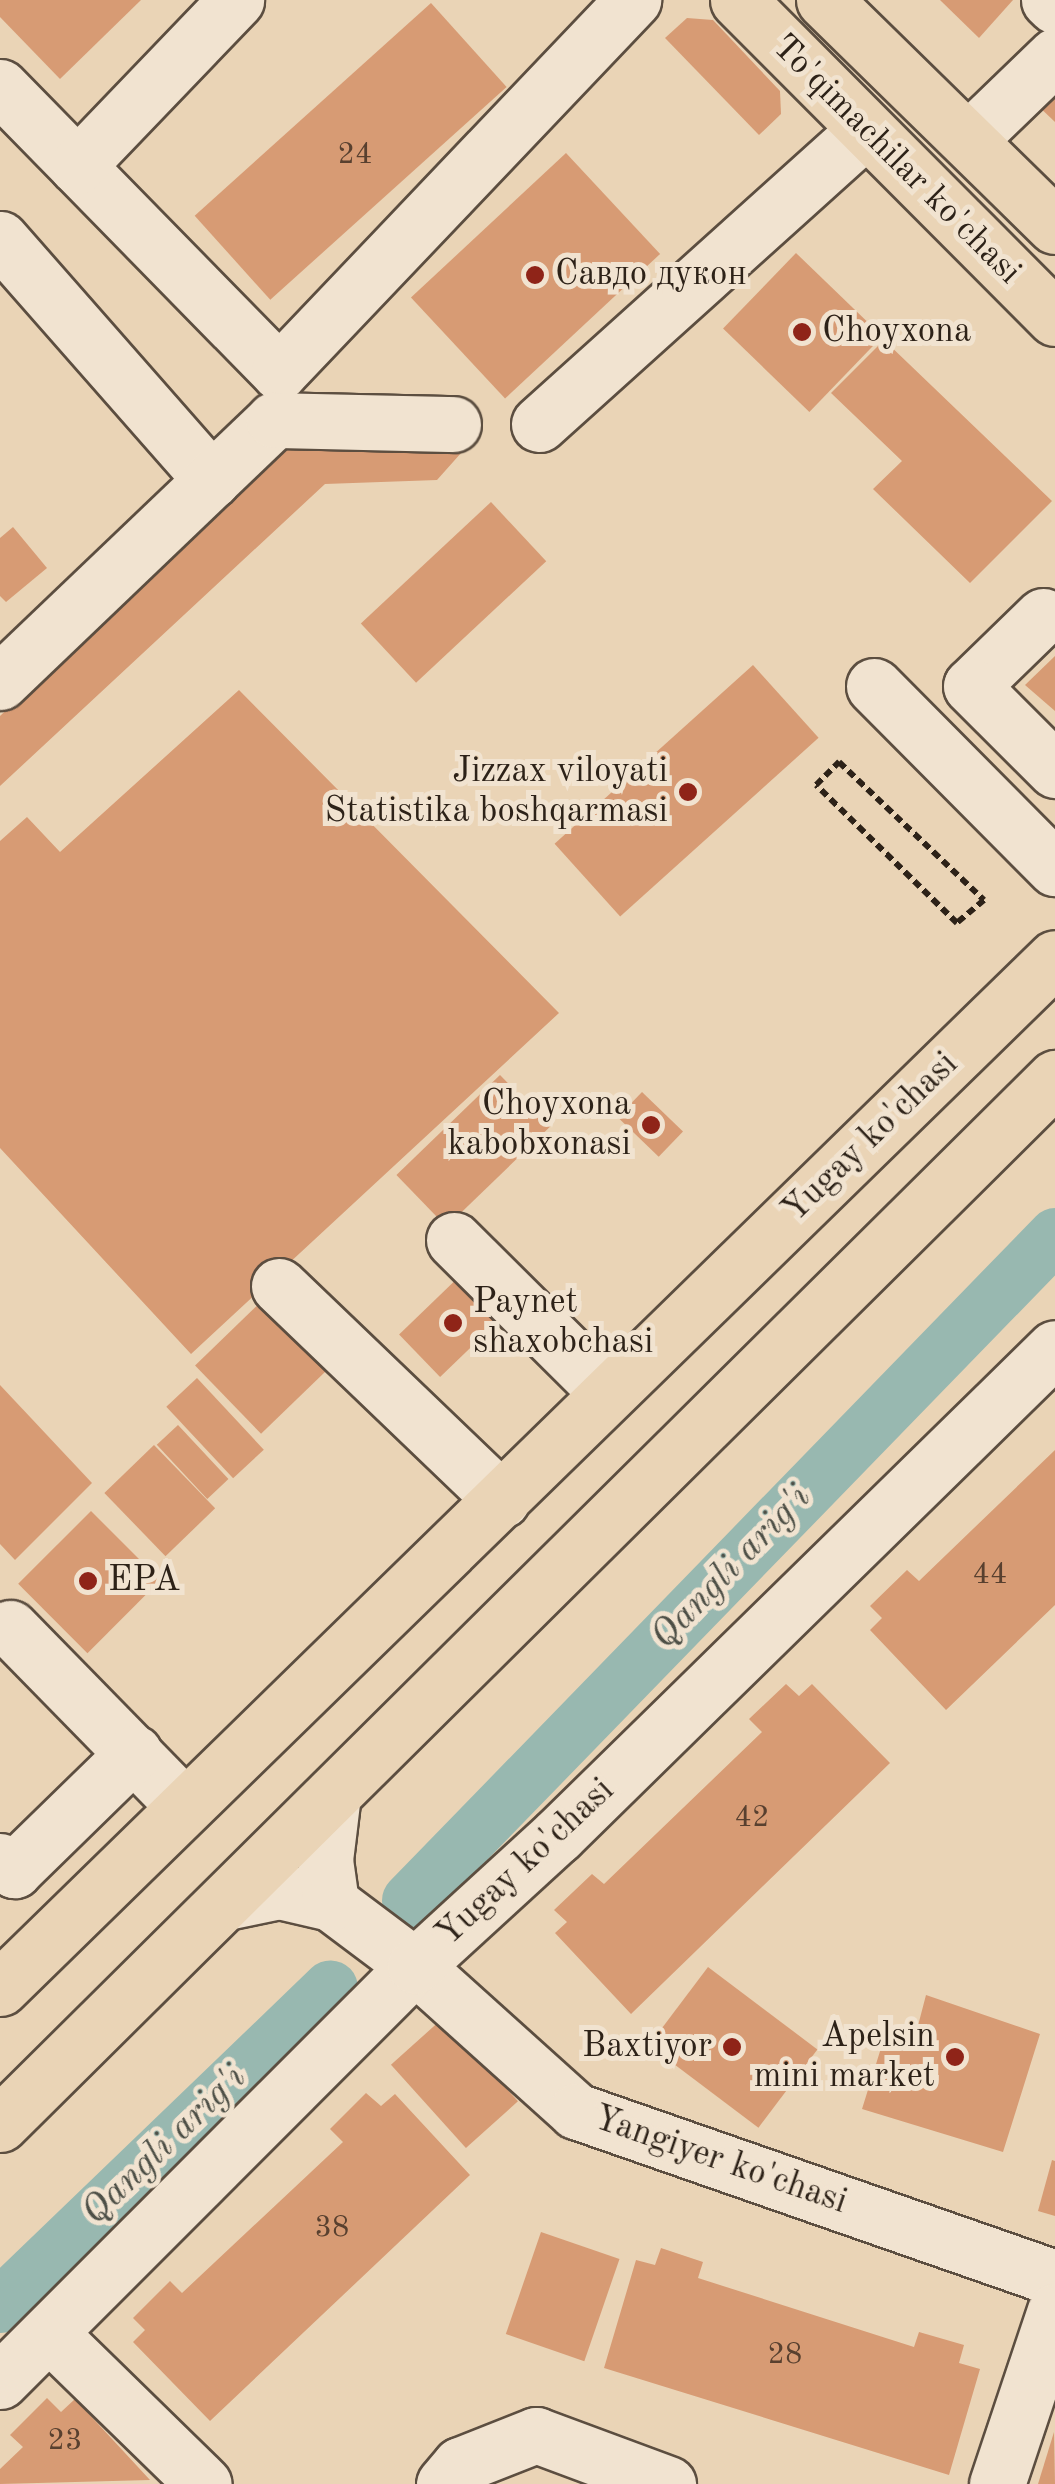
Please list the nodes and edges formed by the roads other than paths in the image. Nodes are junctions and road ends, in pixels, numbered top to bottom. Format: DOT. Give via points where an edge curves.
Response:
graph roads {
  1 [pos="236,0"];
  2 [pos="633,0"];
  3 [pos="738,0"];
  4 [pos="824,0"];
  5 [pos="1049,0"];
  6 [pos="1055,6"];
  7 [pos="1055,56"];
  8 [pos="0,87"];
  9 [pos="864,131"];
  10 [pos="968,140"];
  11 [pos="77,166"];
  12 [pos="1055,226"];
  13 [pos="0,239"];
  14 [pos="1055,318"];
  15 [pos="453,424"];
  16 [pos="539,424"];
  17 [pos="212,480"];
  18 [pos="1043,616"];
  19 [pos="0,682"];
  20 [pos="874,686"];
  21 [pos="1055,770"];
  22 [pos="1055,868"];
  23 [pos="1055,958"];
  24 [pos="1055,1078"];
  25 [pos="454,1240"];
  26 [pos="279,1286"];
  27 [pos="1055,1348"];
  28 [pos="608,1393"];
  29 [pos="502,1500"];
  30 [pos="10,1628"];
  31 [pos="134,1753"];
  32 [pos="334,1794"];
  33 [pos="185,1807"];
  34 [pos="0,1861"];
  35 [pos="226,1902"];
  36 [pos="331,1902"];
  37 [pos="415,1966"];
  38 [pos="0,1988"];
  39 [pos="0,2124"];
  40 [pos="1055,2278"];
  41 [pos="1055,2312"];
  42 [pos="49,2333"];
  43 [pos="0,2381"];
  44 [pos="204,2484"];
  45 [pos="444,2484"];
  46 [pos="668,2484"];
  47 [pos="997,2484"];
  1 -- 11 [label="street"];
  2 -- 11 [label="street" via="279,372"];
  3 -- 9 [label="main road, To'qimachilar ko'chasi"];
  4 -- 10 [label="main road, To'qimachilar ko'chasi"];
  5 -- 6 [label="street"];
  7 -- 10 [label="street"];
  8 -- 11 [label="street"];
  9 -- 14 [label="main road, To'qimachilar ko'chasi"];
  9 -- 16 [label="street"];
  10 -- 12 [label="main road, To'qimachilar ko'chasi"];
  13 -- 17 [label="street"];
  15 -- 17 [label="street" via="274,420"];
  17 -- 19 [label="street"];
  18 -- 21 [label="street" via="971,686"];
  20 -- 22 [label="street"];
  23 -- 28 [label="main road, Yugay ko'chasi"];
  24 -- 32 [label="main road"];
  25 -- 28 [label="street"];
  26 -- 29 [label="street"];
  27 -- 37 [label="street, Yugay ko'chasi" via="557,1836"];
  28 -- 29 [label="main road, Yugay ko'chasi"];
  29 -- 33 [label="main road, Yugay ko'chasi"];
  30 -- 31 [label="street"];
  31 -- 33 [label="street"];
  31 -- 34 [label="street" via="14,1870"];
  32 -- 35 [label="main road"];
  32 -- 36 [label="street" via="326,1837"];
  33 -- 38 [label="main road, Yugay ko'chasi"];
  35 -- 36 [label="street" via="279,1891"];
  35 -- 39 [label="main road"];
  36 -- 37 [label="street, Yangiyer ko'chasi"];
  37 -- 40 [label="street, Yangiyer ko'chasi" via="576,2111"];
  37 -- 42 [label="street, Yugay ko'chasi"];
  41 -- 47 [label="street"];
  42 -- 43 [label="street, Yugay ko'chasi"];
  42 -- 44 [label="street"];
  45 -- 46 [label="street" via="460,2465 536,2436"];
}
